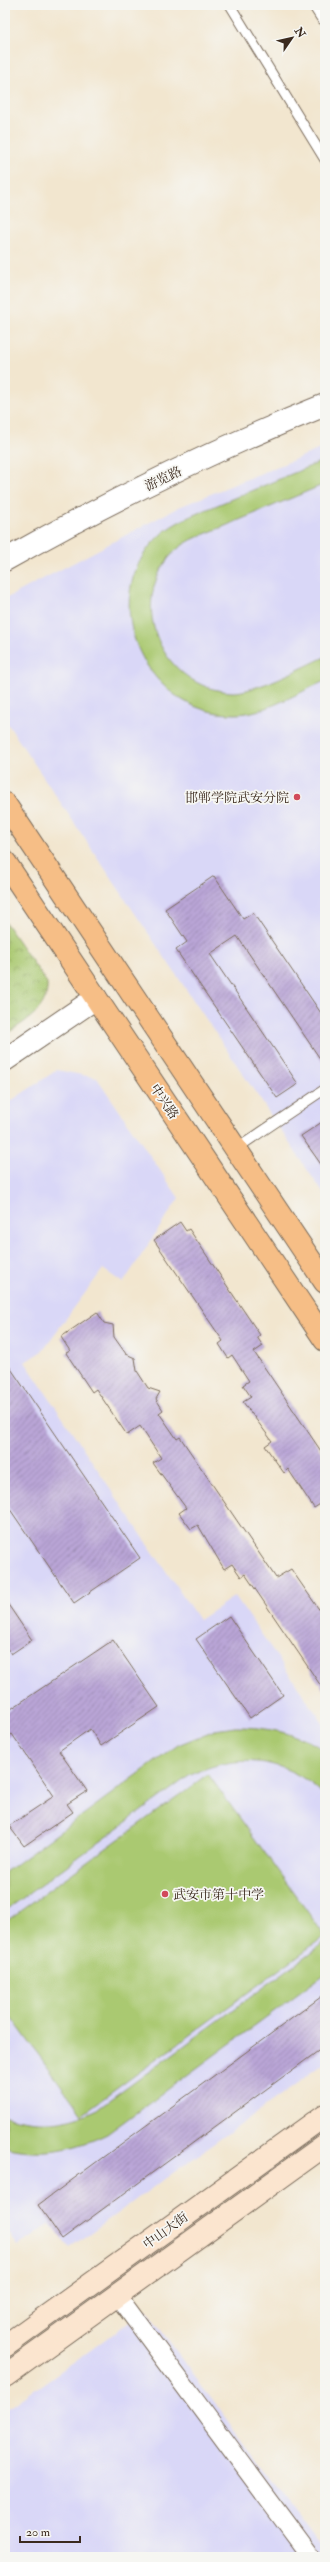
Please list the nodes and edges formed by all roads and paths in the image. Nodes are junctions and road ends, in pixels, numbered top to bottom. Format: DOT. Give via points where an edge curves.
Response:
graph roads {
  1 [pos="230,5"];
  2 [pos="318,5"];
  3 [pos="325,16"];
  4 [pos="325,160"];
  5 [pos="325,405"];
  6 [pos="5,560"];
  7 [pos="5,804"];
  8 [pos="5,862"];
  9 [pos="96,998"];
  10 [pos="5,1060"];
  11 [pos="325,1089"];
  12 [pos="236,1149"];
  13 [pos="325,1282"];
  14 [pos="325,1340"];
  15 [pos="325,2115"];
  16 [pos="325,2145"];
  17 [pos="117,2295"];
  18 [pos="5,2346"];
  19 [pos="5,2376"];
  20 [pos="311,2557"];
  1 -- 4 [label="lane"];
  2 -- 3 [label="street"];
  5 -- 6 [label="street, 游览路" via="98,508"];
  7 -- 12 [label="main road"];
  8 -- 9 [label="main road, 中兴路"];
  9 -- 10 [label="street"];
  9 -- 14 [label="main road, 中兴路"];
  11 -- 12 [label="lane"];
  12 -- 13 [label="main road"];
  15 -- 18 [label="main road, 中山大街"];
  16 -- 17 [label="main road, 中山大街"];
  17 -- 19 [label="main road, 中山大街"];
  17 -- 20 [label="street"];
}
